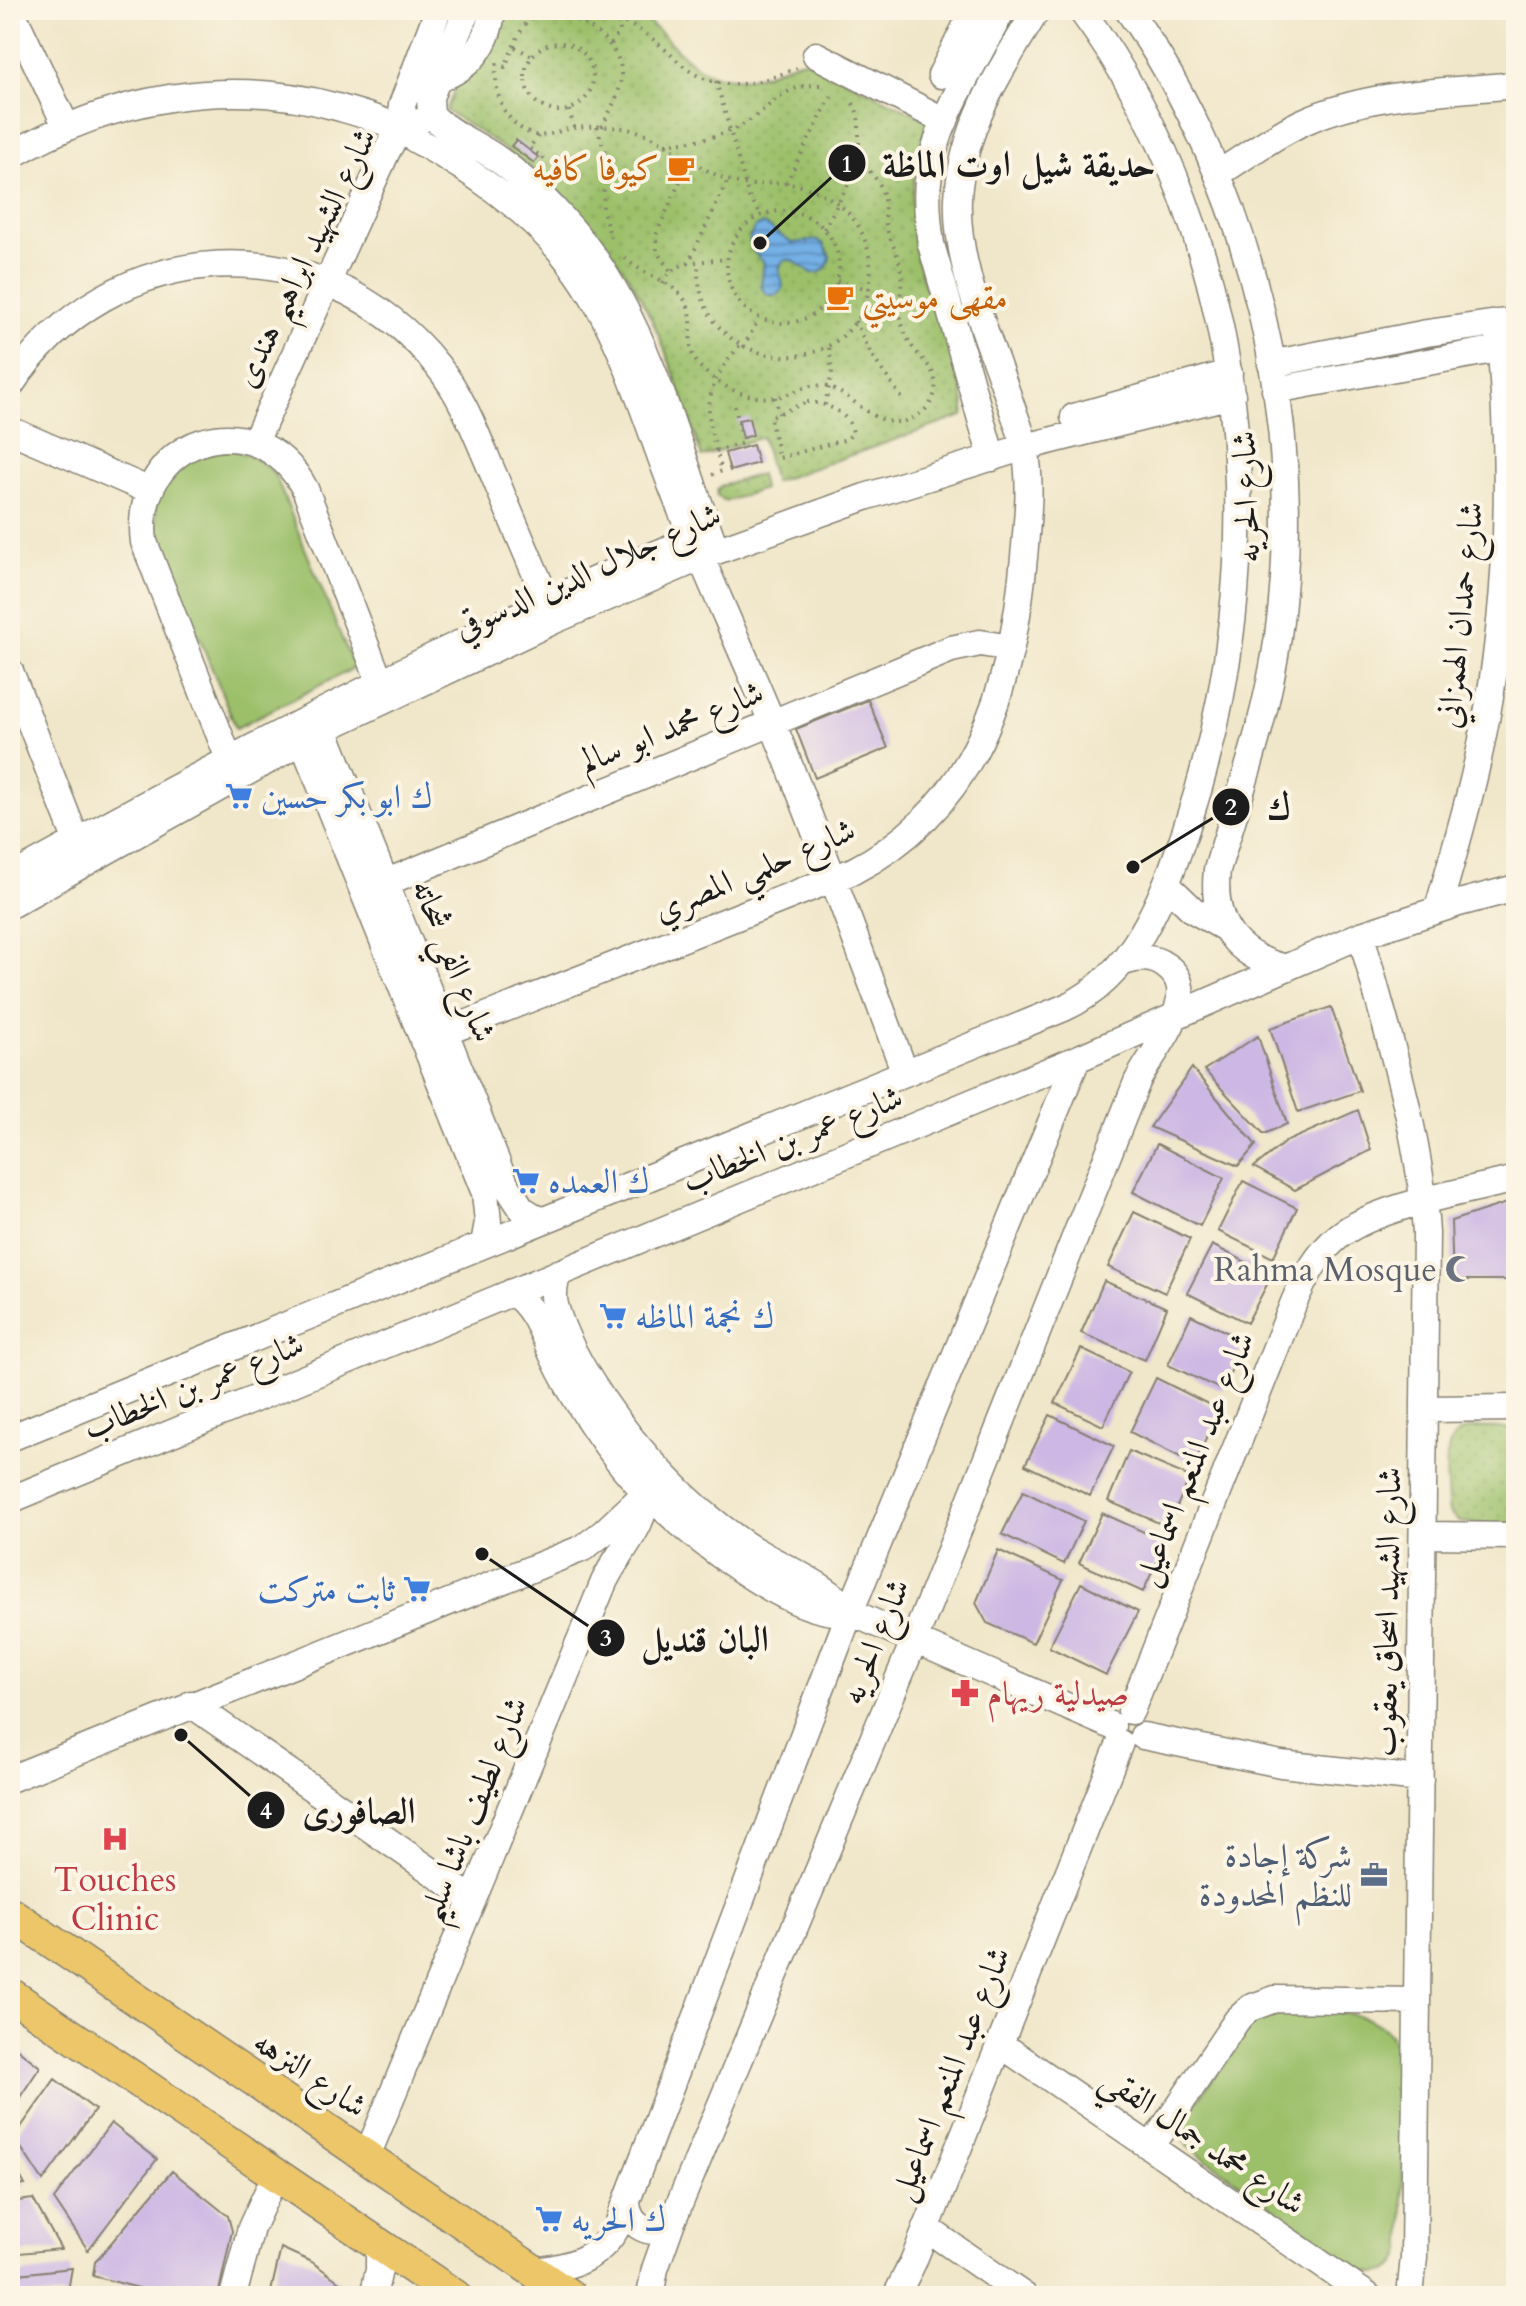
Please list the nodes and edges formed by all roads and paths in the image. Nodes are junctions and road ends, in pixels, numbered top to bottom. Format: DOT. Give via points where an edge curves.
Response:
graph roads {
  1 [pos="11,10"];
  2 [pos="438,10"];
  3 [pos="467,10"];
  4 [pos="492,10"];
  5 [pos="600,10"];
  6 [pos="974,10"];
  7 [pos="1002,10"];
  8 [pos="1037,10"];
  9 [pos="1081,10"];
  10 [pos="1128,10"];
  11 [pos="541,12"];
  12 [pos="619,21"];
  13 [pos="611,44"];
  14 [pos="811,61"];
  15 [pos="438,79"];
  16 [pos="716,81"];
  17 [pos="1516,85"];
  18 [pos="847,96"];
  19 [pos="935,99"];
  20 [pos="569,110"];
  21 [pos="431,114"];
  22 [pos="66,126"];
  23 [pos="599,127"];
  24 [pos="574,128"];
  25 [pos="404,130"];
  26 [pos="729,131"];
  27 [pos="538,136"];
  28 [pos="665,144"];
  29 [pos="10,156"];
  30 [pos="862,160"];
  31 [pos="689,161"];
  32 [pos="535,167"];
  33 [pos="1218,174"];
  34 [pos="728,179"];
  35 [pos="786,183"];
  36 [pos="746,185"];
  37 [pos="838,203"];
  38 [pos="763,215"];
  39 [pos="824,229"];
  40 [pos="727,259"];
  41 [pos="698,263"];
  42 [pos="688,264"];
  43 [pos="670,270"];
  44 [pos="837,281"];
  45 [pos="328,282"];
  46 [pos="663,283"];
  47 [pos="869,289"];
  48 [pos="759,319"];
  49 [pos="855,321"];
  50 [pos="1508,334"];
  51 [pos="829,345"];
  52 [pos="741,346"];
  53 [pos="1273,377"];
  54 [pos="714,379"];
  55 [pos="1230,384"];
  56 [pos="10,386"];
  57 [pos="829,389"];
  58 [pos="775,397"];
  59 [pos="904,401"];
  60 [pos="825,405"];
  61 [pos="735,406"];
  62 [pos="779,414"];
  63 [pos="10,430"];
  64 [pos="1022,440"];
  65 [pos="255,442"];
  66 [pos="990,449"];
  67 [pos="716,451"];
  68 [pos="691,483"];
  69 [pos="148,490"];
  70 [pos="705,546"];
  71 [pos="1511,550"];
  72 [pos="551,611"];
  73 [pos="1011,648"];
  74 [pos="10,671"];
  75 [pos="380,682"];
  76 [pos="772,723"];
  77 [pos="310,727"];
  78 [pos="229,759"];
  79 [pos="81,853"];
  80 [pos="10,878"];
  81 [pos="832,880"];
  82 [pos="1166,884"];
  83 [pos="374,887"];
  84 [pos="1516,888"];
  85 [pos="10,905"];
  86 [pos="1438,909"];
  87 [pos="1225,928"];
  88 [pos="1361,935"];
  89 [pos="1124,962"];
  90 [pos="1286,968"];
  91 [pos="1175,1017"];
  92 [pos="434,1037"];
  93 [pos="1077,1059"];
  94 [pos="905,1073"];
  95 [pos="1516,1179"];
  96 [pos="1424,1202"];
  97 [pos="541,1221"];
  98 [pos="484,1244"];
  99 [pos="558,1273"];
  100 [pos="512,1292"];
  101 [pos="1516,1408"];
  102 [pos="1425,1409"];
  103 [pos="10,1438"];
  104 [pos="655,1484"];
  105 [pos="10,1500"];
  106 [pos="1423,1535"];
  107 [pos="1516,1536"];
  108 [pos="583,1548"];
  109 [pos="604,1582"];
  110 [pos="850,1612"];
  111 [pos="914,1641"];
  112 [pos="191,1704"];
  113 [pos="1127,1729"];
  114 [pos="10,1779"];
  115 [pos="1420,1779"];
  116 [pos="473,1900"];
  117 [pos="10,1913"];
  118 [pos="10,1994"];
  119 [pos="1417,2001"];
  120 [pos="1000,2044"];
  121 [pos="1151,2147"];
  122 [pos="367,2156"];
  123 [pos="275,2176"];
  124 [pos="627,2203"];
  125 [pos="671,2224"];
  126 [pos="926,2228"];
  127 [pos="379,2243"];
  128 [pos="536,2271"];
  129 [pos="233,2296"];
  130 [pos="373,2296"];
  131 [pos="455,2296"];
  132 [pos="570,2296"];
  133 [pos="650,2296"];
  134 [pos="896,2296"];
  135 [pos="1024,2296"];
  136 [pos="1368,2296"];
  137 [pos="1410,2296"];
  1 -- 22 [label="street"];
  2 -- 25 [label="street" via="402,105"];
  3 -- 15 [label="street"];
  4 -- 15 [label="street" via="480,49 462,68"];
  5 -- 12 [label="path"];
  6 -- 19 [label="street"];
  7 -- 19 [label="street"];
  8 -- 64 [label="street, شارع حلمي المصري" via="975,123 958,200 966,268"];
  9 -- 55 [label="street, شارع الحريه" via="1125,77 1179,188 1206,267"];
  10 -- 33 [label="street, شارع الحريه" via="1180,90"];
  11 -- 13 [label="path" via="579,18"];
  11 -- 27 [label="path" via="524,25 505,67 497,64 496,73 507,114"];
  12 -- 13 [label="path" via="620,31"];
  12 -- 16 [label="path" via="650,35 691,71"];
  13 -- 23 [label="path" via="619,62 620,86"];
  14 -- 16 [label="path" via="760,83"];
  14 -- 19 [label="street"];
  15 -- 21 [label="street" via="429,103"];
  16 -- 26 [label="path"];
  17 -- 33 [label="street" via="1345,107 1287,130"];
  18 -- 30 [label="path" via="859,116"];
  19 -- 66 [label="street" via="927,212 931,244"];
  20 -- 20 [label="path" via="591,89 591,65 569,44 545,45 528,62 526,85 545,109"];
  20 -- 24 [label="path"];
  21 -- 25 [label="street, شارع الشهيد ابراهيم هندى"];
  21 -- 68 [label="street" via="511,169 588,250 636,332"];
  22 -- 25 [label="street" via="149,101 235,93 322,103"];
  22 -- 29 [label="street"];
  23 -- 24 [label="path"];
  23 -- 28 [label="path" via="638,132"];
  23 -- 46 [label="path" via="605,152 603,211 610,237 633,267"];
  24 -- 27 [label="path"];
  25 -- 45 [label="street, شارع الشهيد ابراهيم هندى" via="387,151"];
  25 -- 70 [label="street" via="500,193 579,275 625,360"];
  26 -- 28 [label="path"];
  26 -- 35 [label="path" via="792,88 815,84 838,90"];
  26 -- 36 [label="path"];
  27 -- 32 [label="path" via="529,148 543,158"];
  28 -- 31 [label="path"];
  30 -- 37 [label="path"];
  30 -- 57 [label="path" via="883,195 902,274 902,325 932,370 935,390 921,413 895,422 868,414 849,397"];
  31 -- 34 [label="path"];
  31 -- 43 [label="path" via="656,235 657,252"];
  33 -- 53 [label="street, شارع الحريه" via="1248,268"];
  34 -- 36 [label="path"];
  34 -- 42 [label="path"];
  35 -- 36 [label="path"];
  35 -- 37 [label="path"];
  36 -- 38 [label="path" via="751,202"];
  37 -- 39 [label="path"];
  37 -- 47 [label="path" via="865,242"];
  38 -- 39 [label="path" via="795,212"];
  38 -- 40 [label="path" via="743,228"];
  39 -- 44 [label="path" via="838,259"];
  40 -- 41 [label="path"];
  40 -- 48 [label="path" via="733,295"];
  41 -- 42 [label="path"];
  41 -- 52 [label="path" via="707,310"];
  42 -- 43 [label="path"];
  43 -- 46 [label="path"];
  44 -- 47 [label="path"];
  44 -- 48 [label="path" via="826,303 807,318 784,324"];
  45 -- 56 [label="street" via="263,265 229,263 161,272 99,298 71,317 45,340"];
  45 -- 65 [label="street, شارع الشهيد ابراهيم هندى"];
  45 -- 72 [label="street" via="400,326 447,379 469,416"];
  46 -- 54 [label="path" via="687,304 692,356"];
  47 -- 49 [label="path"];
  48 -- 52 [label="path"];
  49 -- 51 [label="path"];
  49 -- 59 [label="path"];
  50 -- 53 [label="street" via="1392,339"];
  50 -- 71 [label="street, شارع حمدان الهمزاني"];
  51 -- 52 [label="path" via="783,357"];
  51 -- 57 [label="path"];
  52 -- 54 [label="path"];
  53 -- 87 [label="street, شارع الحريه" via="1286,494 1283,601 1264,710 1217,870 1217,908"];
  54 -- 58 [label="path" via="743,394"];
  54 -- 67 [label="path" via="708,417"];
  55 -- 64 [label="street, شارع جلال الدين الدسوقي"];
  55 -- 82 [label="street, شارع الحريه" via="1239,538 1231,640 1204,774"];
  57 -- 58 [label="path" via="805,387"];
  57 -- 60 [label="path"];
  58 -- 62 [label="path"];
  60 -- 62 [label="path" via="807,402"];
  60 -- 62 [label="path" via="848,421 851,436 780,458 770,417"];
  61 -- 67 [label="path" via="743,443"];
  63 -- 69 [label="street"];
  64 -- 66 [label="street, شارع جلال الدين الدسوقي"];
  64 -- 73 [label="street, شارع حلمي المصري" via="1028,510"];
  65 -- 69 [label="street" via="223,438 191,446 164,465"];
  65 -- 75 [label="street" via="290,465 305,489"];
  66 -- 70 [label="street, شارع جلال الدين الدسوقي"];
  67 -- 68 [label="path" via="722,471"];
  68 -- 70 [label="street"];
  69 -- 78 [label="street" via="144,542"];
  70 -- 72 [label="street, شارع جلال الدين الدسوقي"];
  70 -- 76 [label="street"];
  71 -- 86 [label="street, شارع حمدان الهمزاني" via="1487,718"];
  72 -- 75 [label="street, شارع جلال الدين الدسوقي"];
  72 -- 77 [label="street, شارع جلال الدين الدسوقي"];
  73 -- 76 [label="street, شارع محمد ابو سالم" via="961,646"];
  73 -- 81 [label="street, شارع حلمي المصري" via="988,725 956,785 927,820 892,849"];
  74 -- 79 [label="street"];
  75 -- 77 [label="street, شارع جلال الدين الدسوقي"];
  76 -- 81 [label="street"];
  76 -- 83 [label="street, شارع محمد ابو سالم"];
  77 -- 78 [label="street, شارع جلال الدين الدسوقي"];
  77 -- 79 [label="street, شارع جلال الدين الدسوقي"];
  77 -- 83 [label="street, شارع الفي شحاته"];
  78 -- 79 [label="street, شارع جلال الدين الدسوقي"];
  79 -- 80 [label="street, شارع جلال الدين الدسوقي"];
  79 -- 85 [label="street, شارع جلال الدين الدسوقي"];
  81 -- 92 [label="street, شارع حلمي المصري"];
  81 -- 94 [label="street"];
  82 -- 87 [label="street" via="1193,910"];
  82 -- 89 [label="street, شارع الحريه"];
  83 -- 92 [label="street, شارع الفي شحاته"];
  84 -- 86 [label="street, شارع عمر بن الخطاب"];
  86 -- 88 [label="street, شارع عمر بن الخطاب"];
  87 -- 90 [label="street, شارع الحريه" via="1250,955"];
  88 -- 90 [label="street, شارع عمر بن الخطاب"];
  88 -- 96 [label="street, شارع الشهيد اسحاق يعقوب" via="1413,1130"];
  89 -- 91 [label="street" via="1145,958 1172,970 1181,988"];
  89 -- 94 [label="street, شارع عمر بن الخطاب" via="1075,1003"];
  90 -- 91 [label="street, شارع عمر بن الخطاب"];
  91 -- 93 [label="street, شارع عمر بن الخطاب"];
  91 -- 111 [label="street, شارع الحريه" via="1137,1082"];
  92 -- 97 [label="street, شارع الفي شحاته" via="508,1190 522,1209"];
  92 -- 98 [label="street, شارع الفي شحاته" via="485,1193"];
  93 -- 99 [label="street, شارع عمر بن الخطاب"];
  93 -- 110 [label="street, شارع الحريه"];
  94 -- 97 [label="street, شارع عمر بن الخطاب"];
  95 -- 96 [label="street, شارع عبد المنعم اسماعيل"];
  96 -- 102 [label="street, شارع الشهيد اسحاق يعقوب"];
  96 -- 113 [label="street, شارع عبد المنعم اسماعيل" via="1356,1224 1312,1265"];
  97 -- 98 [label="street, شارع عمر بن الخطاب"];
  98 -- 103 [label="street, شارع عمر بن الخطاب"];
  99 -- 100 [label="street, شارع عمر بن الخطاب"];
  99 -- 104 [label="street" via="555,1309"];
  100 -- 104 [label="street" via="534,1313 595,1429"];
  100 -- 105 [label="street, شارع عمر بن الخطاب"];
  101 -- 102 [label="street"];
  102 -- 106 [label="street, شارع الشهيد اسحاق يعقوب"];
  104 -- 108 [label="street"];
  104 -- 109 [label="street, شارع لطيف باشا سليم" via="640,1524"];
  104 -- 110 [label="street" via="694,1535 748,1574 818,1610"];
  106 -- 107 [label="street"];
  106 -- 115 [label="street, شارع الشهيد اسحاق يعقوب"];
  108 -- 109 [label="street" via="599,1562"];
  108 -- 112 [label="street"];
  109 -- 116 [label="street, شارع لطيف باشا سليم"];
  110 -- 111 [label="street"];
  110 -- 124 [label="street, شارع الحريه"];
  111 -- 113 [label="street"];
  111 -- 125 [label="street, شارع الحريه"];
  112 -- 114 [label="street"];
  112 -- 116 [label="street"];
  113 -- 115 [label="street" via="1281,1764"];
  113 -- 120 [label="street, شارع عبد المنعم اسماعيل"];
  115 -- 119 [label="street, شارع الشهيد اسحاق يعقوب"];
  116 -- 122 [label="street, شارع لطيف باشا سليم"];
  117 -- 122 [label="main road, شارع النزهه"];
  118 -- 123 [label="main road"];
  119 -- 121 [label="street" via="1285,1999 1250,2008"];
  119 -- 137 [label="street, شارع الشهيد اسحاق يعقوب"];
  120 -- 121 [label="street, شارع محمد جمال الفقي"];
  120 -- 126 [label="street, شارع عبد المنعم اسماعيل"];
  121 -- 136 [label="street, شارع محمد جمال الفقي"];
  122 -- 128 [label="main road, شارع النزهه"];
  123 -- 127 [label="main road"];
  123 -- 129 [label="street" via="251,2228"];
  124 -- 125 [label="street" via="630,2217 645,2230"];
  124 -- 128 [label="street, شارع الحريه" via="612,2236 592,2256"];
  125 -- 133 [label="street, شارع الحريه"];
  126 -- 134 [label="street, شارع عبد المنعم اسماعيل"];
  126 -- 135 [label="street"];
  127 -- 130 [label="street"];
  127 -- 131 [label="main road"];
  128 -- 132 [label="main road, شارع النزهه"];
}
